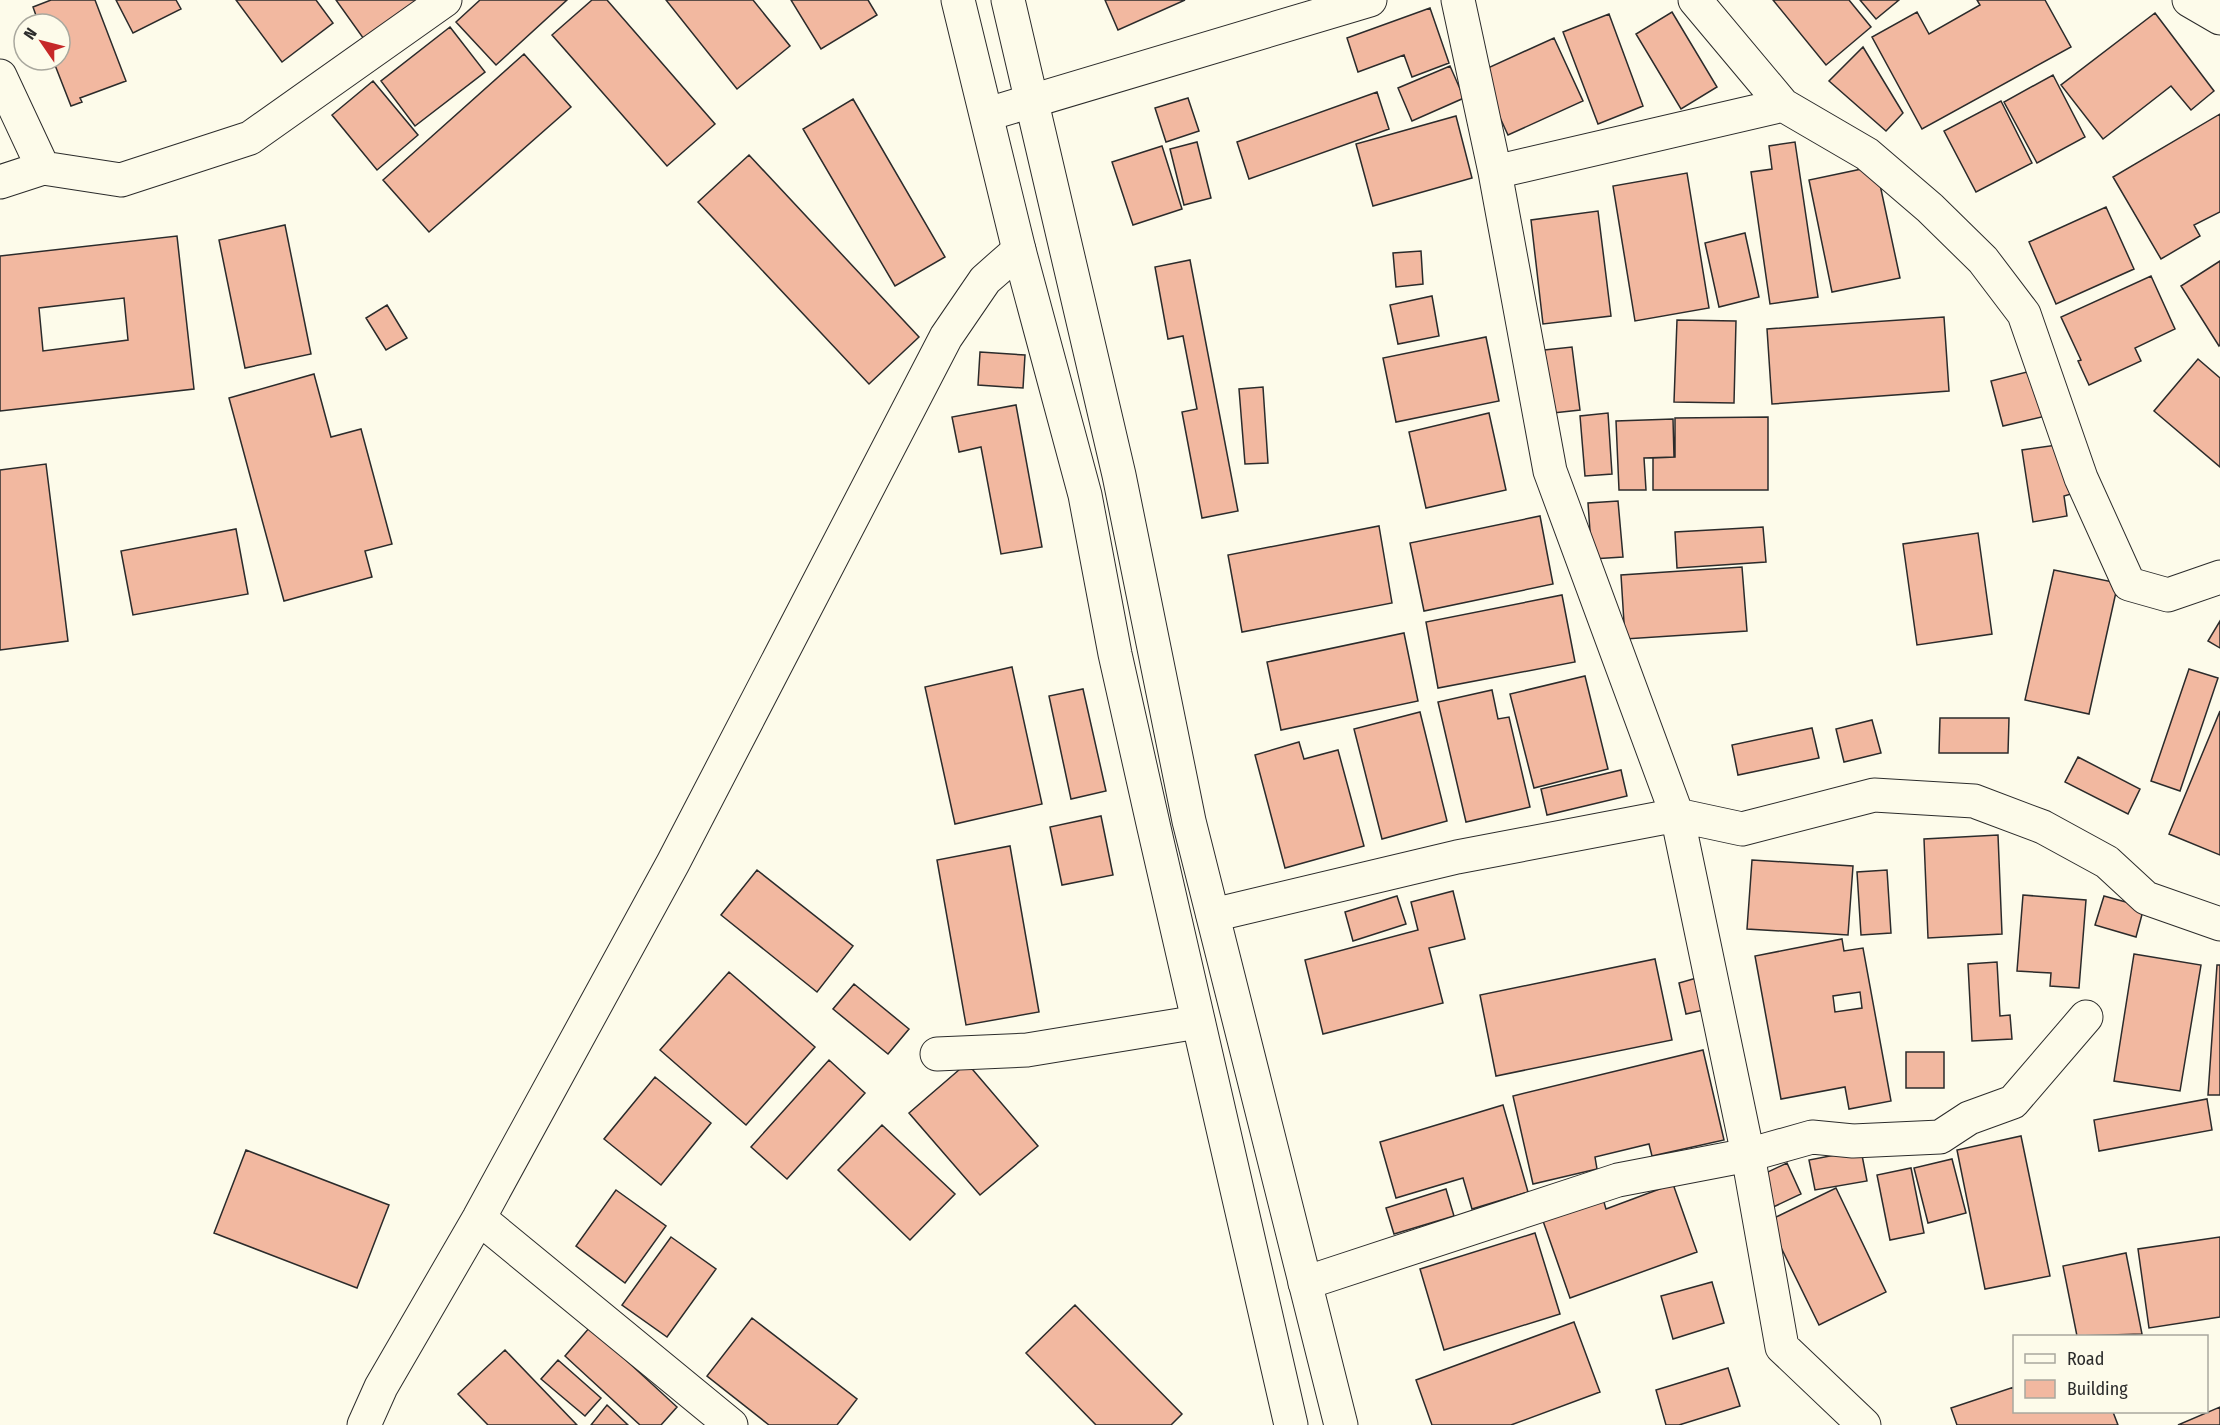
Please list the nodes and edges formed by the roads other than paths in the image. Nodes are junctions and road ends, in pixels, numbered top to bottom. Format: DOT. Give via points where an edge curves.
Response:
graph roads {
  1 [pos="445,0"];
  2 [pos="958,0"];
  3 [pos="1008,0"];
  4 [pos="1370,0"];
  5 [pos="1458,0"];
  6 [pos="1695,0"];
  7 [pos="2188,0"];
  8 [pos="2220,18"];
  9 [pos="0,76"];
  10 [pos="1032,102"];
  11 [pos="1783,105"];
  12 [pos="988,114"];
  13 [pos="43,168"];
  14 [pos="1495,172"];
  15 [pos="0,182"];
  16 [pos="1019,250"];
  17 [pos="2220,577"];
  18 [pos="1677,815"];
  19 [pos="1213,915"];
  20 [pos="2220,924"];
  21 [pos="2086,1017"];
  22 [pos="1198,1022"];
  23 [pos="937,1054"];
  24 [pos="1748,1155"];
  25 [pos="479,1218"];
  26 [pos="1305,1283"];
  27 [pos="1286,1423"];
  28 [pos="364,1425"];
  29 [pos="731,1425"];
  30 [pos="1341,1425"];
  31 [pos="1864,1425"];
  1 -- 13 [label="street" via="250,138 121,180"];
  2 -- 12 [label="street"];
  3 -- 10 [label="street"];
  4 -- 10 [label="street"];
  5 -- 14 [label="street"];
  6 -- 11 [label="street"];
  7 -- 8 [label="street"];
  9 -- 13 [label="street"];
  10 -- 12 [label="street"];
  10 -- 19 [label="street" via="1119,475 1163,699"];
  11 -- 14 [label="street"];
  11 -- 17 [label="street" via="1867,154 1983,260 2024,314 2081,478 2129,584 2168,595"];
  12 -- 16 [label="street"];
  13 -- 15 [label="street"];
  14 -- 18 [label="street" via="1550,471"];
  16 -- 22 [label="street" via="1085,495 1115,654"];
  16 -- 25 [label="street" via="985,280 946,336 673,863"];
  18 -- 19 [label="street" via="1457,857"];
  18 -- 20 [label="street" via="1742,829 1874,795 1974,801 2043,827 2107,862 2146,898"];
  18 -- 24 [label="street"];
  19 -- 26 [label="street"];
  21 -- 24 [label="street" via="2013,1102 1969,1118 1940,1137 1853,1141 1812,1137"];
  22 -- 23 [label="street" via="1027,1050"];
  22 -- 27 [label="street"];
  24 -- 26 [label="street" via="1618,1180"];
  24 -- 31 [label="street" via="1782,1347"];
  25 -- 28 [label="street" via="381,1387"];
  25 -- 29 [label="street"];
  26 -- 30 [label="street"];
}
